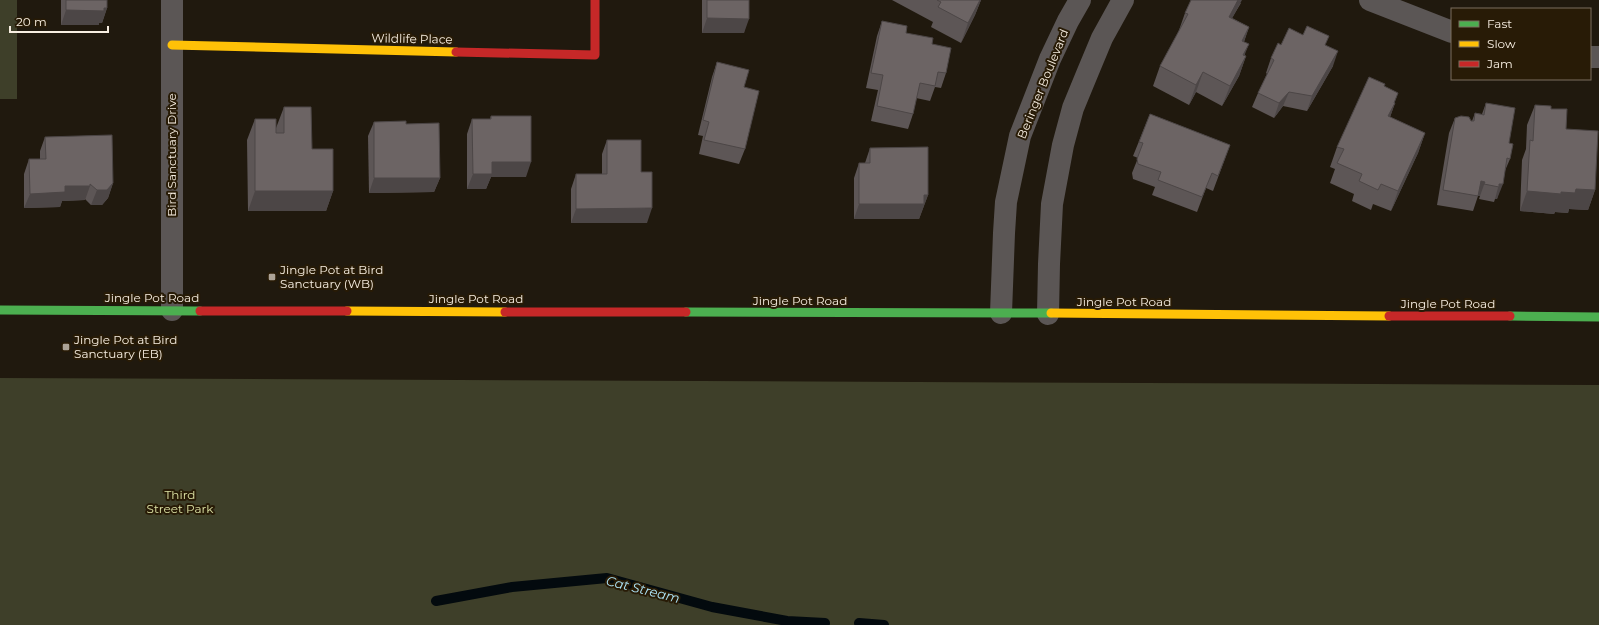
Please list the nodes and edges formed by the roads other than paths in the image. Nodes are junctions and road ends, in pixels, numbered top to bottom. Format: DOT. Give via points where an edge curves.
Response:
graph roads {
  1 [pos="172,0"];
  2 [pos="595,0"];
  3 [pos="1080,0"];
  4 [pos="1123,0"];
  5 [pos="1370,0"];
  6 [pos="1451,32"];
  7 [pos="172,45"];
  8 [pos="0,310"];
  9 [pos="172,310"];
  10 [pos="1001,313"];
  11 [pos="1048,314"];
  12 [pos="1599,317"];
  1 -- 7 [label="street, Bird Sanctuary Drive"];
  2 -- 7 [label="street, Wildlife Place" via="595,55"];
  3 -- 10 [label="street, Beringer Boulevard" via="1050,59 1020,136 1006,202"];
  4 -- 11 [label="street" via="1102,38 1073,108 1063,146 1052,204"];
  5 -- 6 [label="street"];
  7 -- 9 [label="street, Bird Sanctuary Drive"];
  8 -- 9 [label="street, Jingle Pot Road"];
  9 -- 10 [label="street, Jingle Pot Road"];
  10 -- 11 [label="street, Jingle Pot Road"];
  11 -- 12 [label="street, Jingle Pot Road"];
}
